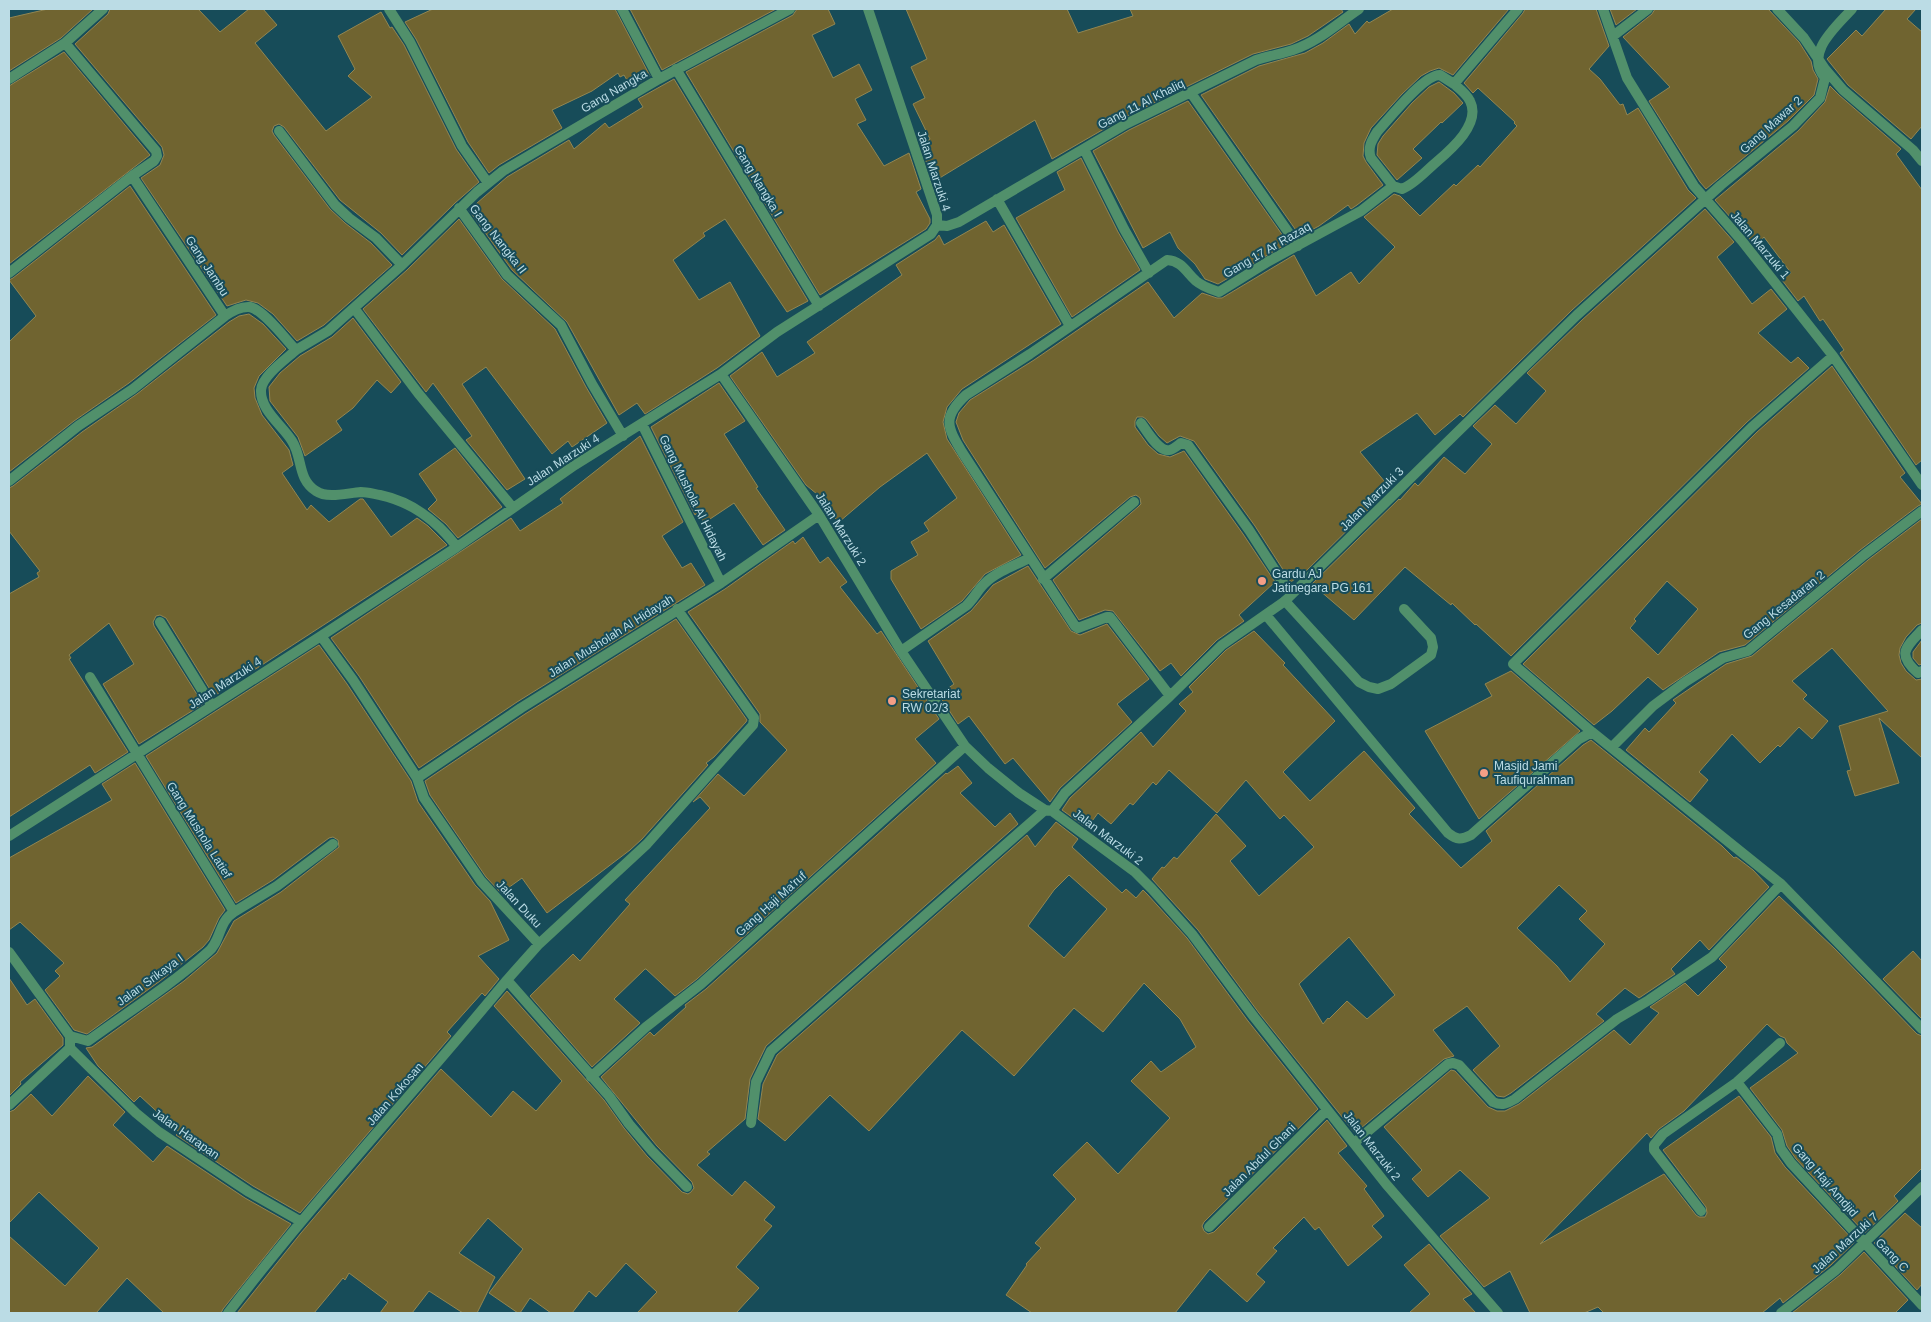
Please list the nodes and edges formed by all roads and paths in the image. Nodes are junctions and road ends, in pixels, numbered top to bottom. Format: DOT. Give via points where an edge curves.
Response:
graph roads {
  1 [pos="103,9"];
  2 [pos="388,9"];
  3 [pos="622,9"];
  4 [pos="790,9"];
  5 [pos="868,9"];
  6 [pos="1359,9"];
  7 [pos="1518,9"];
  8 [pos="1603,9"];
  9 [pos="1648,9"];
  10 [pos="1777,9"];
  11 [pos="1852,9"];
  12 [pos="1613,36"];
  13 [pos="65,43"];
  14 [pos="1817,57"];
  15 [pos="676,69"];
  16 [pos="659,78"];
  17 [pos="9,79"];
  18 [pos="1454,84"];
  19 [pos="1191,93"];
  20 [pos="279,131"];
  21 [pos="1084,149"];
  22 [pos="1922,161"];
  23 [pos="132,176"];
  24 [pos="488,183"];
  25 [pos="1394,186"];
  26 [pos="998,199"];
  27 [pos="1705,200"];
  28 [pos="459,208"];
  29 [pos="937,225"];
  30 [pos="1298,246"];
  31 [pos="402,265"];
  32 [pos="9,273"];
  33 [pos="1149,273"];
  34 [pos="819,306"];
  35 [pos="354,308"];
  36 [pos="225,316"];
  37 [pos="1070,326"];
  38 [pos="296,350"];
  39 [pos="1833,356"];
  40 [pos="721,374"];
  41 [pos="1141,423"];
  42 [pos="642,424"];
  43 [pos="624,436"];
  44 [pos="1918,468"];
  45 [pos="9,481"];
  46 [pos="1922,485"];
  47 [pos="1134,502"];
  48 [pos="513,508"];
  49 [pos="1922,511"];
  50 [pos="819,514"];
  51 [pos="457,547"];
  52 [pos="1030,558"];
  53 [pos="1043,579"];
  54 [pos="721,583"];
  55 [pos="1288,598"];
  56 [pos="677,609"];
  57 [pos="1404,609"];
  58 [pos="1266,615"];
  59 [pos="160,622"];
  60 [pos="1922,630"];
  61 [pos="320,636"];
  62 [pos="901,651"];
  63 [pos="1922,671"];
  64 [pos="90,677"];
  65 [pos="1170,696"];
  66 [pos="212,706"];
  67 [pos="1592,732"];
  68 [pos="965,746"];
  69 [pos="1612,747"];
  70 [pos="137,754"];
  71 [pos="417,778"];
  72 [pos="1048,810"];
  73 [pos="9,836"];
  74 [pos="334,844"];
  75 [pos="1781,884"];
  76 [pos="230,914"];
  77 [pos="539,944"];
  78 [pos="9,952"];
  79 [pos="507,980"];
  80 [pos="1922,1029"];
  81 [pos="70,1036"];
  82 [pos="1780,1043"];
  83 [pos="70,1048"];
  84 [pos="592,1077"];
  85 [pos="1737,1082"];
  86 [pos="9,1104"];
  87 [pos="1327,1110"];
  88 [pos="751,1123"];
  89 [pos="1354,1144"];
  90 [pos="687,1187"];
  91 [pos="1922,1187"];
  92 [pos="1701,1211"];
  93 [pos="300,1221"];
  94 [pos="1209,1227"];
  95 [pos="1863,1243"];
  96 [pos="1922,1305"];
  97 [pos="1493,1311"];
  98 [pos="228,1313"];
  99 [pos="1781,1313"];
  1 -- 13 [label="street"];
  2 -- 24 [label="street" via="410,42 462,146"];
  3 -- 16 [label="street"];
  4 -- 15 [label="street, Gang Nangka"];
  5 -- 29 [label="street, Jalan Marzuki 4"];
  6 -- 19 [label="street, Gang 11 Al Khaliq" via="1307,44 1256,60"];
  7 -- 18 [label="street"];
  8 -- 12 [label="street, Jalan Marzuki 1"];
  9 -- 12 [label="street"];
  10 -- 14 [label="street"];
  11 -- 14 [label="street" via="1825,40"];
  12 -- 27 [label="street, Jalan Marzuki 1" via="1627,78"];
  13 -- 17 [label="street"];
  13 -- 23 [label="street" via="156,151 154,161"];
  14 -- 22 [label="street" via="1843,90"];
  14 -- 27 [label="street, Gang Mawar 2" via="1818,70 1825,78 1820,98 1793,126"];
  15 -- 16 [label="street, Gang Nangka"];
  15 -- 34 [label="street, Gang Nangka I"];
  16 -- 24 [label="street, Gang Nangka" via="502,171"];
  18 -- 25 [label="street" via="1465,93 1473,108 1466,132 1414,181 1402,189"];
  18 -- 25 [label="street" via="1440,75 1431,77 1372,139 1370,158"];
  19 -- 21 [label="street, Gang 11 Al Khaliq" via="1126,124"];
  19 -- 30 [label="street"];
  20 -- 31 [label="street" via="336,205"];
  21 -- 26 [label="street, Gang 11 Al Khaliq"];
  21 -- 33 [label="street"];
  23 -- 32 [label="street"];
  23 -- 36 [label="street, Gang Jambu"];
  24 -- 28 [label="street, Gang Nangka"];
  25 -- 30 [label="street, Gang 17 Ar Razaq" via="1361,211"];
  26 -- 29 [label="street, Gang 11 Al Khaliq" via="959,222"];
  26 -- 37 [label="street"];
  27 -- 39 [label="street, Jalan Marzuki 1"];
  27 -- 55 [label="street, Jalan Marzuki 3" via="1576,315"];
  28 -- 31 [label="street, Gang Nangka II"];
  28 -- 43 [label="street, Gang Nangka II" via="507,275 561,326"];
  29 -- 34 [label="street, Jalan Marzuki 4" via="931,234"];
  30 -- 33 [label="street, Gang 17 Ar Razaq" via="1219,292 1197,282 1174,260 1167,260"];
  31 -- 35 [label="street, Gang Nangka II"];
  33 -- 37 [label="street, Gang 17 Ar Razaq"];
  34 -- 40 [label="street, Jalan Marzuki 4" via="777,332"];
  35 -- 38 [label="street, Gang Nangka II" via="328,331"];
  35 -- 48 [label="street" via="418,393"];
  36 -- 38 [label="street, Gang Jambu" via="236,308 251,307"];
  36 -- 45 [label="street" via="134,390 78,426"];
  37 -- 52 [label="street, Gang 17 Ar Razaq" via="966,395 955,408 949,425 949,431"];
  38 -- 51 [label="street" via="268,375 261,388 263,404 293,442 303,479 317,492 333,495 364,492 395,498 422,511 444,530"];
  39 -- 44 [label="street, Jalan Marzuki 1"];
  39 -- 67 [label="street" via="1746,433 1513,664"];
  40 -- 42 [label="street, Jalan Marzuki 4"];
  40 -- 50 [label="street, Jalan Marzuki 2"];
  41 -- 55 [label="street" via="1165,450 1181,443 1188,445 1249,530"];
  42 -- 43 [label="street, Jalan Marzuki 4"];
  42 -- 54 [label="street, Gang Mushola Al Hidayah"];
  43 -- 48 [label="street, Jalan Marzuki 4"];
  44 -- 46 [label="street, Jalan Marzuki 1"];
  47 -- 53 [label="street"];
  48 -- 51 [label="street, Jalan Marzuki 4"];
  49 -- 69 [label="street, Gang Kesadaran 2" via="1748,651 1723,658 1653,706"];
  50 -- 54 [label="street, Jalan Musholah Al Hidayah"];
  50 -- 62 [label="street, Jalan Marzuki 2"];
  51 -- 61 [label="street, Jalan Marzuki 4"];
  52 -- 53 [label="street"];
  52 -- 62 [label="street" via="983,584 966,606"];
  53 -- 65 [label="street" via="1077,628 1107,617 1115,621"];
  54 -- 56 [label="street, Jalan Musholah Al Hidayah"];
  55 -- 57 [label="street" via="1359,682 1378,689 1430,655 1433,647 1432,638"];
  55 -- 58 [label="street, Jalan Marzuki 3"];
  56 -- 71 [label="street, Jalan Musholah Al Hidayah"];
  56 -- 77 [label="street" via="754,718 753,725 646,844"];
  58 -- 65 [label="street, Jalan Marzuki 3" via="1222,645"];
  58 -- 67 [label="street" via="1456,839 1471,835 1579,739"];
  59 -- 66 [label="street"];
  60 -- 63 [label="street" via="1904,651 1905,658 1914,669 1918,673"];
  61 -- 66 [label="street, Jalan Marzuki 4"];
  61 -- 71 [label="street, Jalan Duku"];
  62 -- 68 [label="street, Jalan Marzuki 2"];
  64 -- 70 [label="street, Gang Mushola Latief"];
  65 -- 72 [label="street, Jalan Marzuki 3"];
  66 -- 70 [label="street, Jalan Marzuki 4"];
  67 -- 69 [label="street"];
  68 -- 72 [label="street, Jalan Marzuki 2" via="1019,793"];
  68 -- 84 [label="street, Gang Haji Ma'ruf" via="701,984 646,1027"];
  69 -- 75 [label="street"];
  70 -- 73 [label="street, Jalan Marzuki 4"];
  70 -- 76 [label="street, Gang Mushola Latief"];
  71 -- 77 [label="street, Jalan Duku" via="424,798 481,881"];
  72 -- 87 [label="street, Jalan Marzuki 2" via="1135,872 1152,889 1192,934"];
  72 -- 88 [label="street, Jalan Marzuki 3" via="772,1051 756,1082"];
  74 -- 76 [label="street" via="277,886"];
  75 -- 80 [label="street"];
  75 -- 89 [label="street" via="1712,957 1617,1019 1515,1099 1500,1105 1493,1102 1459,1065 1448,1064"];
  76 -- 81 [label="street, Jalan Srikaya I" via="211,951 88,1041"];
  77 -- 79 [label="street, Jalan Duku"];
  78 -- 81 [label="street"];
  79 -- 84 [label="street"];
  79 -- 93 [label="street, Jalan Kokosan"];
  81 -- 83 [label="street"];
  82 -- 85 [label="street"];
  83 -- 86 [label="street"];
  83 -- 93 [label="street, Jalan Harapan" via="159,1132 249,1192"];
  84 -- 90 [label="street" via="652,1151"];
  85 -- 92 [label="street" via="1663,1134 1654,1145 1654,1150"];
  85 -- 95 [label="street, Gang Haji Amdjid" via="1777,1134 1781,1149 1791,1163"];
  87 -- 89 [label="street, Jalan Marzuki 2"];
  87 -- 94 [label="street, Jalan Abdul Ghani"];
  89 -- 97 [label="street, Jalan Marzuki 2"];
  91 -- 95 [label="street, Jalan Marzuki 7"];
  93 -- 98 [label="street"];
  95 -- 96 [label="street, Gang C"];
  95 -- 99 [label="street, Jalan Marzuki 7" via="1836,1270"];
}
